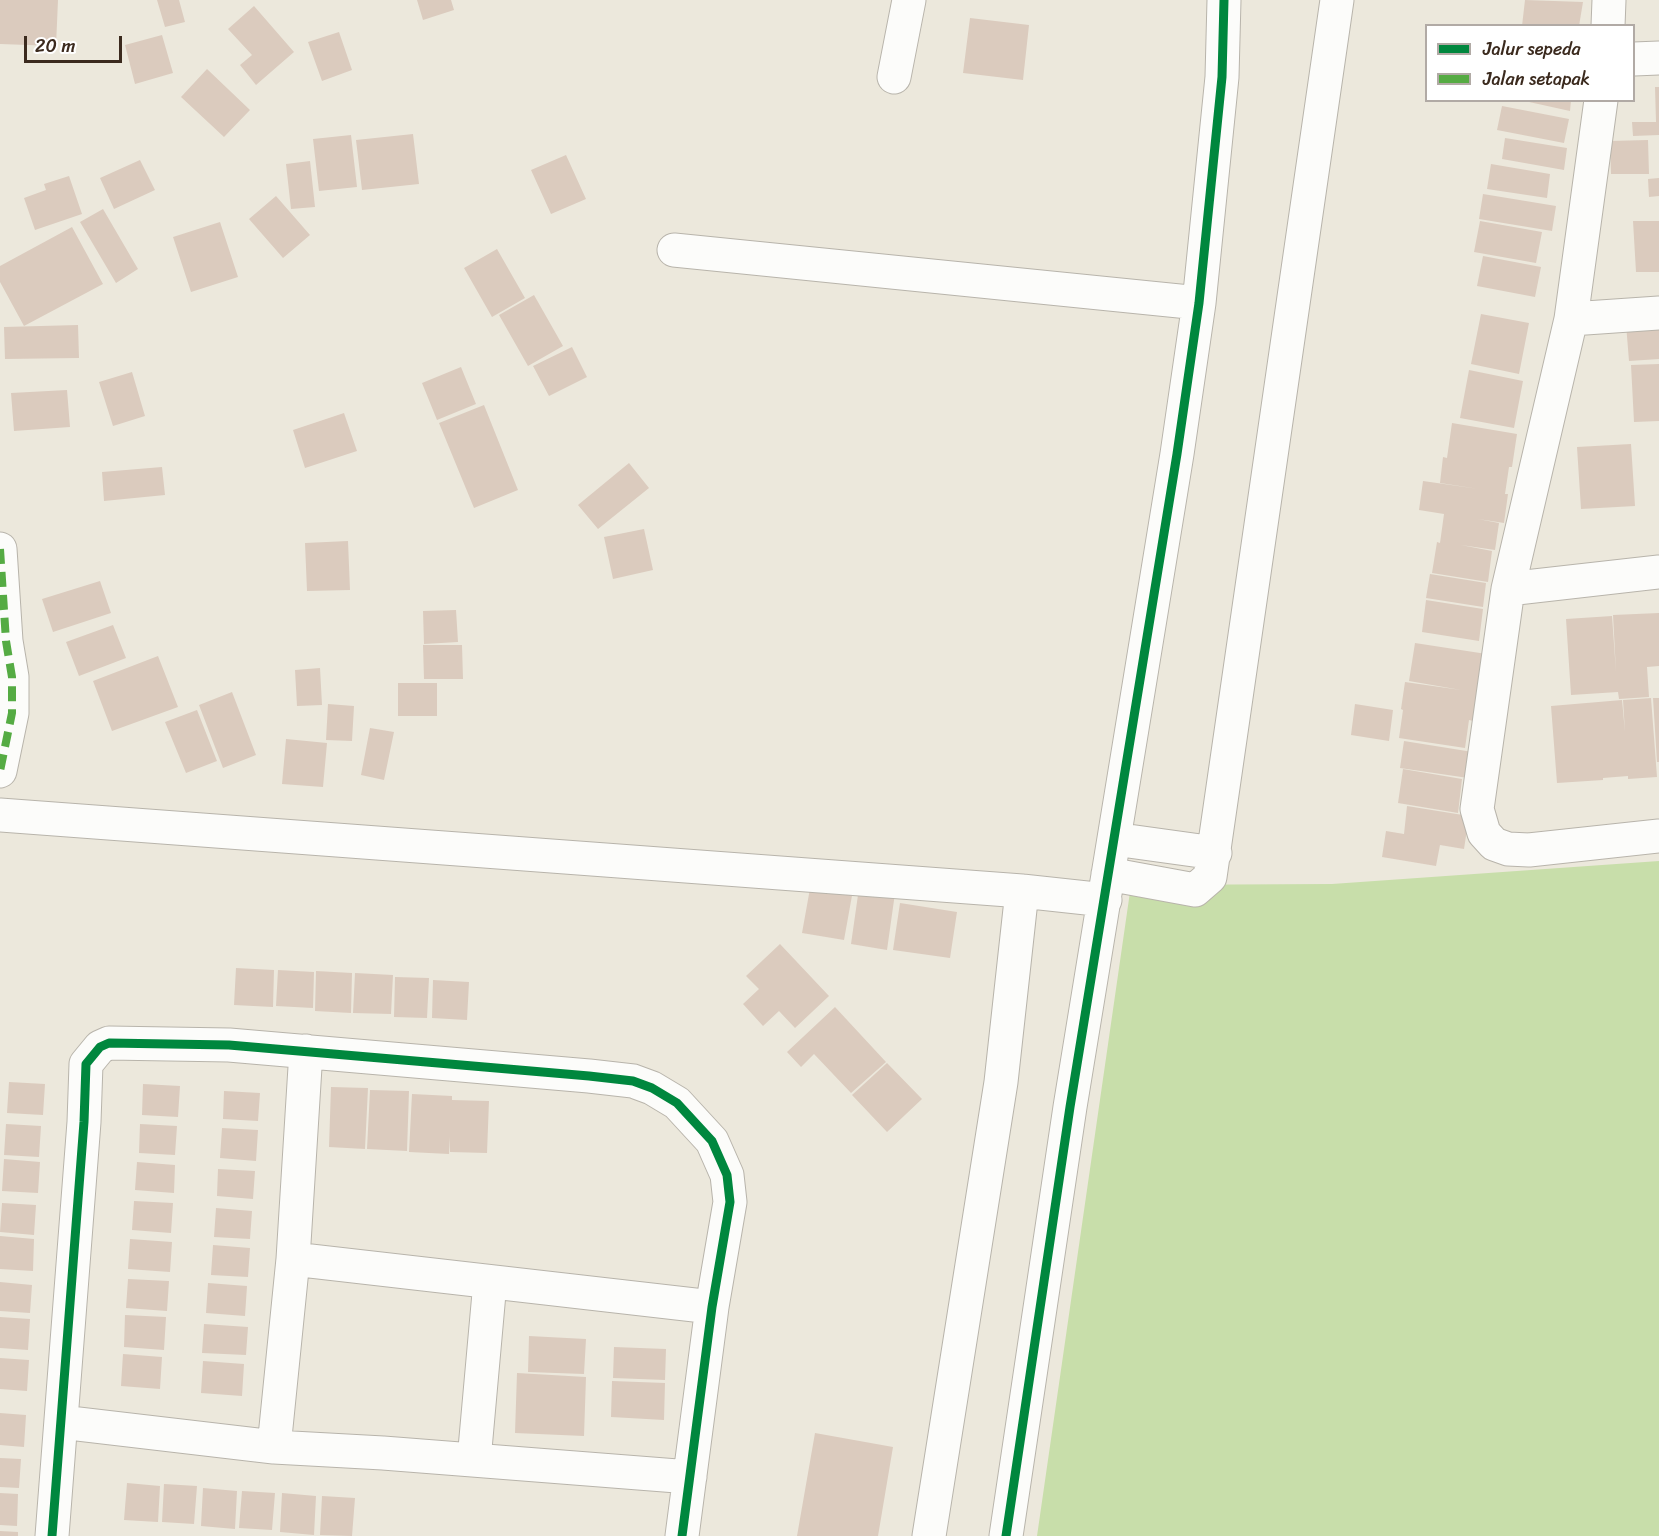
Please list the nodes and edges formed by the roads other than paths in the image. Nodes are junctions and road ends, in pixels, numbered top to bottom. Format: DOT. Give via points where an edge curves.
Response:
graph roads {
  1 [pos="909,0"];
  2 [pos="1224,0"];
  3 [pos="1337,0"];
  4 [pos="1609,0"];
  5 [pos="1608,24"];
  6 [pos="1659,58"];
  7 [pos="1635,59"];
  8 [pos="894,78"];
  9 [pos="1601,102"];
  10 [pos="674,250"];
  11 [pos="1198,303"];
  12 [pos="1659,313"];
  13 [pos="1571,319"];
  14 [pos="0,549"];
  15 [pos="1659,572"];
  16 [pos="1508,589"];
  17 [pos="0,771"];
  18 [pos="0,815"];
  19 [pos="1659,836"];
  20 [pos="1114,839"];
  21 [pos="1215,853"];
  22 [pos="1107,887"];
  23 [pos="1022,891"];
  24 [pos="306,1051"];
  25 [pos="293,1259"];
  26 [pos="490,1282"];
  27 [pos="712,1307"];
  28 [pos="61,1422"];
  29 [pos="274,1447"];
  30 [pos="474,1460"];
  31 [pos="690,1477"];
  32 [pos="52,1536"];
  33 [pos="682,1536"];
  34 [pos="928,1536"];
  35 [pos="1006,1536"];
  1 -- 8 [label="street"];
  2 -- 11 [label="street" via="1222,77"];
  3 -- 21 [label="street"];
  4 -- 5 [label="street"];
  6 -- 7 [label="street"];
  9 -- 13 [label="street"];
  10 -- 11 [label="street"];
  11 -- 20 [label="street" via="1178,454"];
  12 -- 13 [label="street"];
  13 -- 16 [label="street"];
  14 -- 17 [label="street" via="12,713"];
  15 -- 16 [label="street"];
  16 -- 19 [label="street" via="1477,809 1484,833 1494,844 1529,850"];
  18 -- 23 [label="street"];
  20 -- 21 [label="street"];
  20 -- 22 [label="street"];
  21 -- 22 [label="street" via="1210,877 1195,890"];
  22 -- 23 [label="street"];
  22 -- 35 [label="street"];
  23 -- 34 [label="street" via="1001,1082"];
  24 -- 25 [label="street"];
  24 -- 27 [label="street" via="633,1081 652,1088 677,1104 712,1141 727,1175 730,1202"];
  24 -- 28 [label="street" via="109,1043 100,1047 86,1064"];
  25 -- 26 [label="street"];
  25 -- 29 [label="street"];
  26 -- 27 [label="street"];
  26 -- 30 [label="street"];
  27 -- 31 [label="street"];
  28 -- 29 [label="street"];
  28 -- 32 [label="street"];
  29 -- 30 [label="street"];
  30 -- 31 [label="street"];
  31 -- 33 [label="street"];
}
